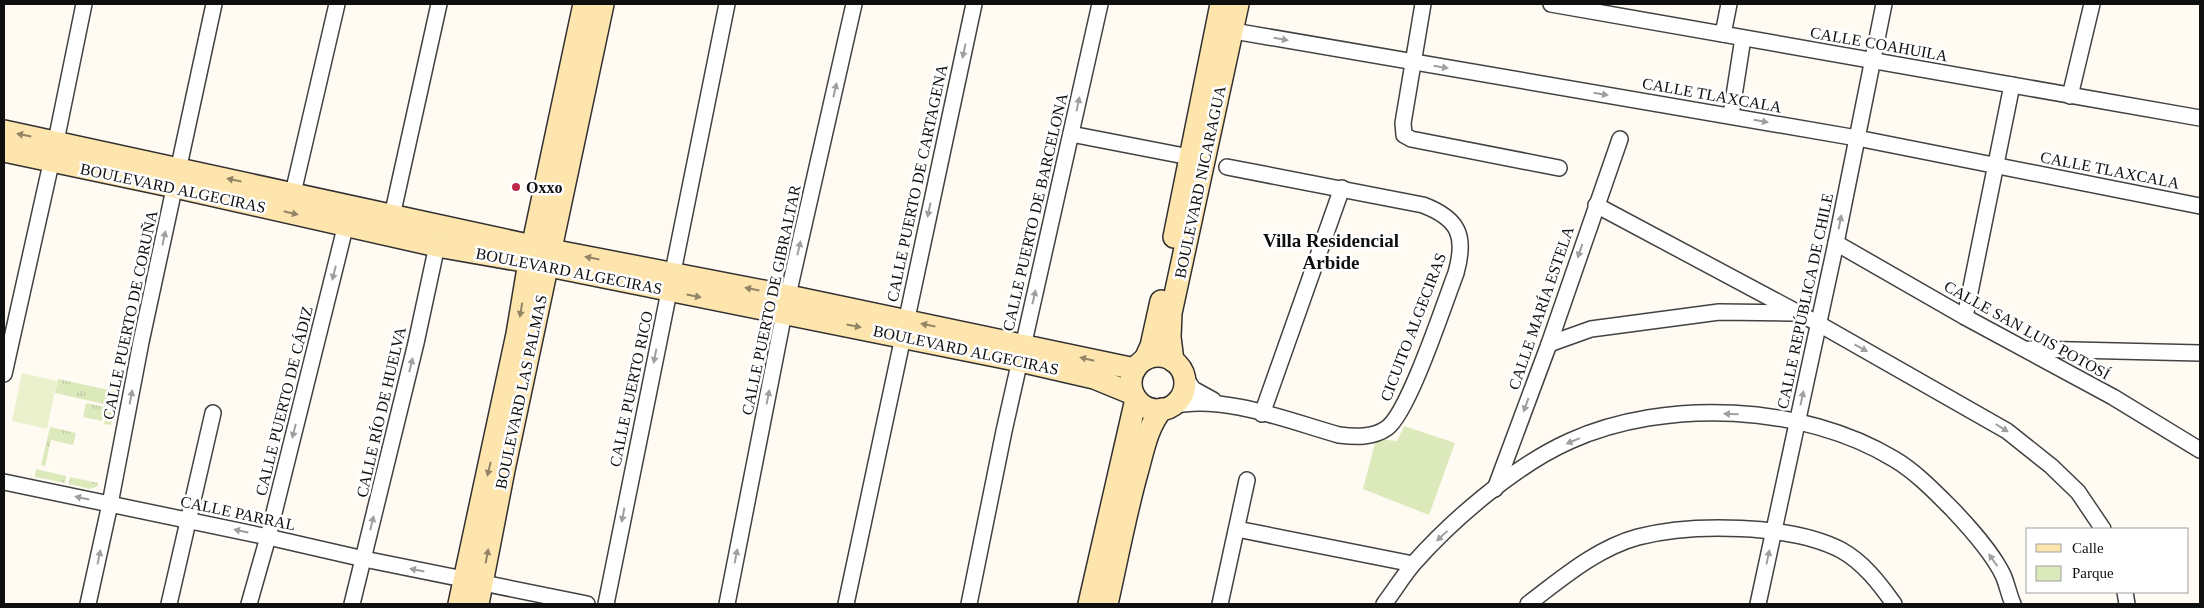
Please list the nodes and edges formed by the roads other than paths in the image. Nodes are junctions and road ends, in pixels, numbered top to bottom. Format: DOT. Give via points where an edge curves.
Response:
graph roads {
  1 [pos="84,4"];
  2 [pos="214,4"];
  3 [pos="337,4"];
  4 [pos="439,4"];
  5 [pos="584,4"];
  6 [pos="603,4"];
  7 [pos="727,4"];
  8 [pos="854,4"];
  9 [pos="974,4"];
  10 [pos="1100,4"];
  11 [pos="1221,4"];
  12 [pos="1238,4"];
  13 [pos="1423,4"];
  14 [pos="1551,4"];
  15 [pos="1729,4"];
  16 [pos="1884,4"];
  17 [pos="2092,4"];
  18 [pos="1606,8"];
  19 [pos="1224,29"];
  20 [pos="1723,34"];
  21 [pos="1744,38"];
  22 [pos="1872,61"];
  23 [pos="1413,62"];
  24 [pos="2012,85"];
  25 [pos="2070,96"];
  26 [pos="1731,115"];
  27 [pos="2200,118"];
  28 [pos="4,131"];
  29 [pos="1071,134"];
  30 [pos="1857,138"];
  31 [pos="1620,139"];
  32 [pos="56,141"];
  33 [pos="4,151"];
  34 [pos="1198,158"];
  35 [pos="51,162"];
  36 [pos="1997,165"];
  37 [pos="1227,167"];
  38 [pos="1559,168"];
  39 [pos="177,178"];
  40 [pos="1342,188"];
  41 [pos="293,193"];
  42 [pos="1596,205"];
  43 [pos="2200,206"];
  44 [pos="348,216"];
  45 [pos="392,216"];
  46 [pos="439,236"];
  47 [pos="1836,242"];
  48 [pos="540,256"];
  49 [pos="671,282"];
  50 [pos="787,304"];
  51 [pos="1796,313"];
  52 [pos="1966,317"];
  53 [pos="1819,324"];
  54 [pos="904,328"];
  55 [pos="1548,344"];
  56 [pos="2026,348"];
  57 [pos="1022,353"];
  58 [pos="2200,353"];
  59 [pos="1140,364"];
  60 [pos="1178,367"];
  61 [pos="4,374"];
  62 [pos="1134,396"];
  63 [pos="1234,407"];
  64 [pos="1167,408"];
  65 [pos="213,413"];
  66 [pos="1262,414"];
  67 [pos="1797,423"];
  68 [pos="2200,450"];
  69 [pos="1247,480"];
  70 [pos="4,482"];
  71 [pos="1495,489"];
  72 [pos="110,504"];
  73 [pos="189,520"];
  74 [pos="2102,528"];
  75 [pos="1237,529"];
  76 [pos="1774,533"];
  77 [pos="268,537"];
  78 [pos="364,559"];
  79 [pos="1413,564"];
  80 [pos="474,581"];
  81 [pos="88,604"];
  82 [pos="169,604"];
  83 [pos="249,604"];
  84 [pos="352,604"];
  85 [pos="459,604"];
  86 [pos="478,604"];
  87 [pos="587,604"];
  88 [pos="606,604"];
  89 [pos="727,604"];
  90 [pos="846,604"];
  91 [pos="969,604"];
  92 [pos="1089,604"];
  93 [pos="1107,604"];
  94 [pos="1220,604"];
  95 [pos="1384,604"];
  96 [pos="1528,604"];
  97 [pos="1758,604"];
  98 [pos="1894,604"];
  99 [pos="2013,604"];
  1 -- 32 [label="street"];
  2 -- 39 [label="street, CALLE PUERTO DE CORUÑA"];
  3 -- 41 [label="street"];
  4 -- 45 [label="street"];
  5 -- 48 [label="street, BOULEVARD LAS PALMAS"];
  6 -- 48 [label="street, BOULEVARD LAS PALMAS"];
  7 -- 49 [label="street, CALLE PUERTO RICO"];
  50 -- 8 [label="street, CALLE PUERTO DE GIBRALTAR, one-way"];
  9 -- 54 [label="street, CALLE PUERTO DE CARTAGENA, one-way"];
  29 -- 10 [label="street, CALLE PUERTO DE BARCELONA, one-way"];
  11 -- 19 [label="street, BOULEVARD NICARAGUA"];
  12 -- 19 [label="street, BOULEVARD NICARAGUA"];
  13 -- 23 [label="street"];
  14 -- 18 [label="street, CALLE COAHUILA"];
  15 -- 20 [label="street"];
  16 -- 22 [label="street, CALLE REPÚBLICA DE CHILE"];
  17 -- 25 [label="street"];
  18 -- 20 [label="street, CALLE COAHUILA"];
  19 -- 23 [label="street, CALLE TLAXCALA, one-way"];
  19 -- 34 [label="street, BOULEVARD NICARAGUA"];
  20 -- 21 [label="street, CALLE COAHUILA"];
  21 -- 22 [label="street, CALLE COAHUILA"];
  21 -- 26 [label="street"];
  22 -- 24 [label="street, CALLE COAHUILA"];
  22 -- 30 [label="street, CALLE REPÚBLICA DE CHILE"];
  23 -- 26 [label="street, CALLE TLAXCALA, one-way"];
  23 -- 38 [label="street" via="1402,129 1404,135"];
  24 -- 25 [label="street, CALLE COAHUILA"];
  24 -- 36 [label="street"];
  25 -- 27 [label="street, CALLE COAHUILA"];
  26 -- 30 [label="street, CALLE TLAXCALA, one-way"];
  32 -- 28 [label="street, BOULEVARD ALGECIRAS, one-way"];
  29 -- 34 [label="street"];
  57 -- 29 [label="street, CALLE PUERTO DE BARCELONA, one-way"];
  30 -- 36 [label="street, CALLE TLAXCALA"];
  47 -- 30 [label="street, CALLE REPÚBLICA DE CHILE, one-way"];
  31 -- 42 [label="street, CALLE MARÍA ESTELA"];
  32 -- 35 [label="street"];
  32 -- 39 [label="street, BOULEVARD ALGECIRAS"];
  33 -- 35 [label="street, BOULEVARD ALGECIRAS"];
  34 -- 59 [label="street, BOULEVARD NICARAGUA" via="1151,346"];
  34 -- 60 [label="street, BOULEVARD NICARAGUA" via="1171,313 1170,337"];
  35 -- 39 [label="street, BOULEVARD ALGECIRAS"];
  35 -- 61 [label="street"];
  36 -- 43 [label="street, CALLE TLAXCALA"];
  36 -- 52 [label="street"];
  37 -- 40 [label="street, CICUITO ALGECIRAS"];
  41 -- 39 [label="street, BOULEVARD ALGECIRAS, one-way"];
  39 -- 44 [label="street, BOULEVARD ALGECIRAS, one-way"];
  72 -- 39 [label="street, CALLE PUERTO DE CORUÑA, one-way"];
  40 -- 66 [label="street"];
  40 -- 66 [label="street, CICUITO ALGECIRAS" via="1423,205 1448,217 1460,238 1461,254 1456,273 1404,405 1387,428 1371,435 1354,437"];
  41 -- 44 [label="street, BOULEVARD ALGECIRAS"];
  42 -- 51 [label="street"];
  42 -- 55 [label="street, CALLE MARÍA ESTELA, one-way"];
  44 -- 45 [label="street, BOULEVARD ALGECIRAS"];
  44 -- 46 [label="street, BOULEVARD ALGECIRAS"];
  44 -- 77 [label="street, CALLE PUERTO DE CÁDIZ, one-way"];
  45 -- 46 [label="street, BOULEVARD ALGECIRAS"];
  46 -- 48 [label="street, BOULEVARD ALGECIRAS"];
  78 -- 46 [label="street, CALLE RÍO DE HUELVA, one-way"];
  47 -- 52 [label="street, CALLE SAN LUIS POTOSÍ"];
  47 -- 53 [label="street, CALLE REPÚBLICA DE CHILE"];
  48 -- 49 [label="street, BOULEVARD ALGECIRAS"];
  48 -- 80 [label="street, BOULEVARD LAS PALMAS" via="517,334"];
  49 -- 50 [label="street, BOULEVARD ALGECIRAS"];
  49 -- 88 [label="street, CALLE PUERTO RICO, one-way"];
  50 -- 54 [label="street, BOULEVARD ALGECIRAS"];
  89 -- 50 [label="street, CALLE PUERTO DE GIBRALTAR, one-way"];
  51 -- 53 [label="street"];
  51 -- 55 [label="street" via="1720,312 1591,329"];
  52 -- 56 [label="street, CALLE SAN LUIS POTOSÍ"];
  67 -- 53 [label="street, CALLE REPÚBLICA DE CHILE, one-way"];
  53 -- 74 [label="street, one-way" via="2007,430 2078,492"];
  54 -- 57 [label="street, BOULEVARD ALGECIRAS"];
  54 -- 90 [label="street, CALLE PUERTO DE CARTAGENA"];
  55 -- 71 [label="street, CALLE MARÍA ESTELA, one-way"];
  56 -- 58 [label="street"];
  56 -- 68 [label="street, CALLE SAN LUIS POTOSÍ"];
  59 -- 57 [label="street, BOULEVARD ALGECIRAS, one-way"];
  57 -- 62 [label="street, BOULEVARD ALGECIRAS"];
  57 -- 91 [label="street, CALLE PUERTO DE BARCELONA"];
  59 -- 60 [label="street" via="1160,356"];
  59 -- 62 [label="street" via="1131,377"];
  60 -- 63 [label="street, CICUITO ALGECIRAS" via="1200,395"];
  60 -- 64 [label="street" via="1184,388 1177,401"];
  62 -- 64 [label="street" via="1150,409"];
  62 -- 92 [label="street"];
  63 -- 64 [label="street, CICUITO ALGECIRAS" via="1197,403"];
  63 -- 66 [label="street, CICUITO ALGECIRAS"];
  64 -- 93 [label="street" via="1152,424 1144,446"];
  65 -- 73 [label="street"];
  67 -- 71 [label="street, one-way" via="1752,415 1694,413 1637,419 1569,442 1532,462"];
  67 -- 76 [label="street, CALLE REPÚBLICA DE CHILE"];
  99 -- 67 [label="street, one-way" via="2002,574 1971,530 1933,490 1895,460 1863,442 1829,429"];
  69 -- 75 [label="street"];
  72 -- 70 [label="street, CALLE PARRAL, one-way"];
  71 -- 79 [label="street, one-way"];
  72 -- 73 [label="street, CALLE PARRAL"];
  81 -- 72 [label="street, CALLE PUERTO DE CORUÑA, one-way"];
  77 -- 73 [label="street, CALLE PARRAL, one-way"];
  73 -- 82 [label="street"];
  75 -- 79 [label="street"];
  75 -- 94 [label="street"];
  76 -- 96 [label="street" via="1734,528 1686,529 1637,538 1598,555"];
  97 -- 76 [label="street, CALLE REPÚBLICA DE CHILE, one-way"];
  76 -- 98 [label="street" via="1809,538 1841,550 1863,566"];
  77 -- 78 [label="street, CALLE PARRAL"];
  77 -- 83 [label="street, CALLE PUERTO DE CÁDIZ"];
  80 -- 78 [label="street, CALLE PARRAL, one-way"];
  78 -- 84 [label="street, CALLE RÍO DE HUELVA"];
  79 -- 95 [label="street"];
  80 -- 85 [label="street, BOULEVARD LAS PALMAS"];
  80 -- 86 [label="street, BOULEVARD LAS PALMAS"];
  80 -- 87 [label="street, CALLE PARRAL"];
}
